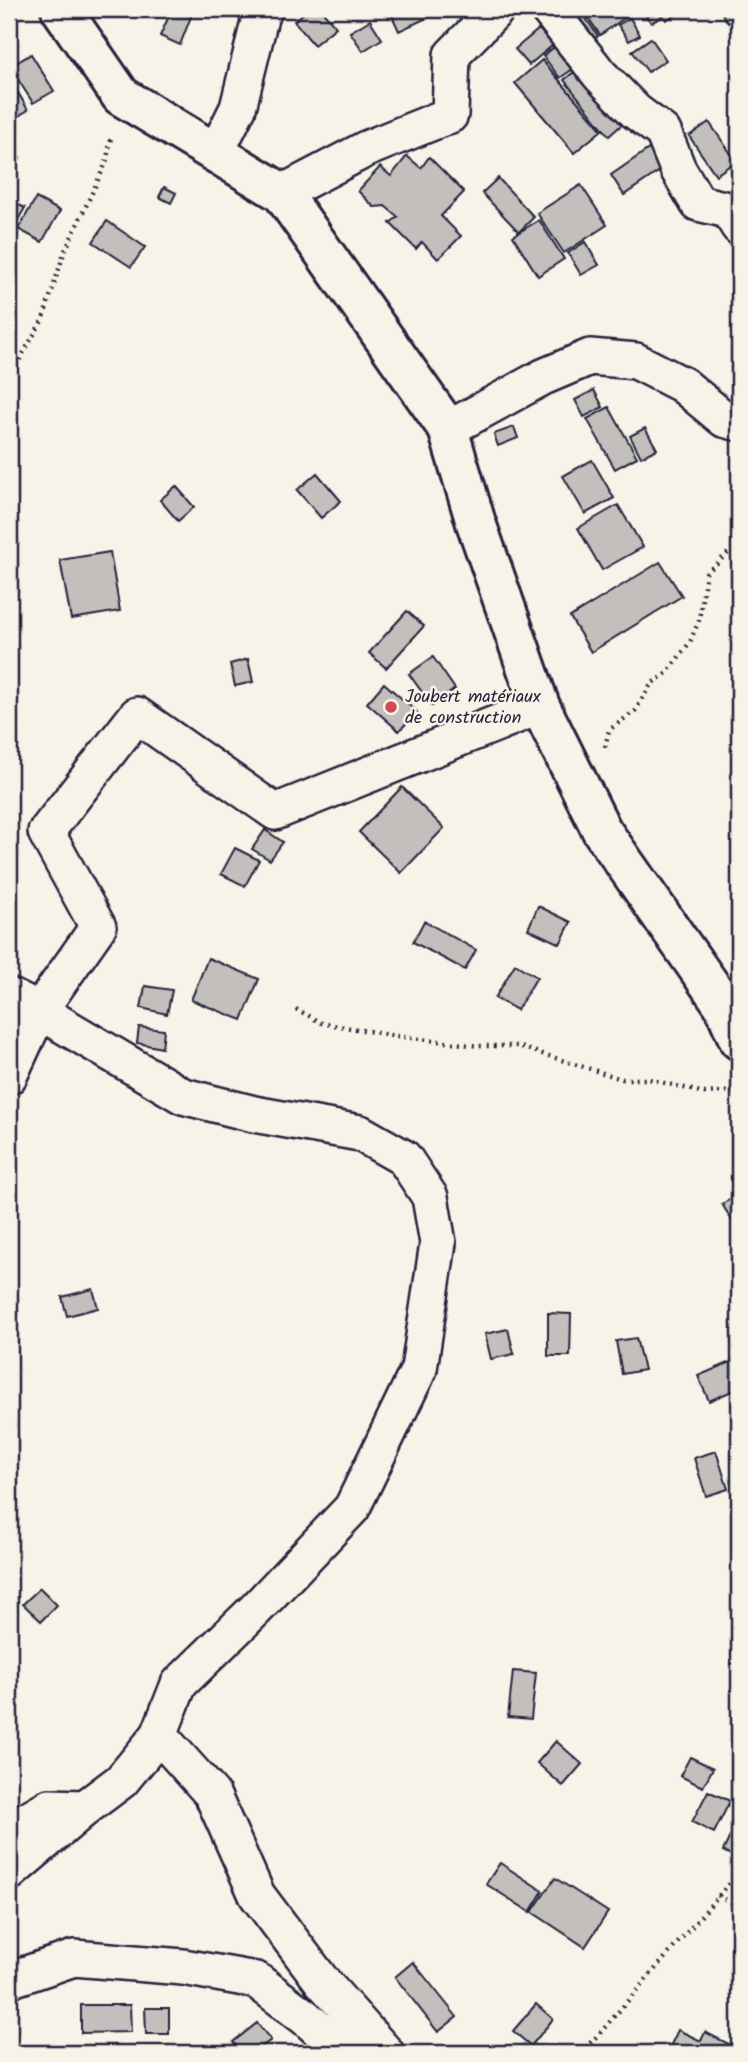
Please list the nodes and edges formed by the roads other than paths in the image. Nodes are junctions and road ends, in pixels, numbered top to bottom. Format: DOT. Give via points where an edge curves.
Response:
graph roads {
  1 [pos="61,9"];
  2 [pos="265,9"];
  3 [pos="497,9"];
  4 [pos="548,9"];
  5 [pos="215,154"];
  6 [pos="282,193"];
  7 [pos="739,227"];
  8 [pos="739,423"];
  9 [pos="448,429"];
  10 [pos="540,706"];
  11 [pos="24,1004"];
  12 [pos="739,1040"];
  13 [pos="9,1076"];
  14 [pos="159,1735"];
  15 [pos="85,1808"];
  16 [pos="9,1830"];
  17 [pos="9,1873"];
  18 [pos="9,1980"];
  19 [pos="345,2053"];
  20 [pos="386,2053"];
  1 -- 5 [label="street" via="121,96"];
  2 -- 5 [label="street" via="238,108"];
  3 -- 6 [label="street" via="452,55 450,115 366,149"];
  4 -- 7 [label="street" via="600,75 663,132 698,202 727,211"];
  5 -- 6 [label="street"];
  6 -- 9 [label="street"];
  8 -- 9 [label="street" via="724,419 683,385 636,361 590,357"];
  9 -- 10 [label="street"];
  10 -- 11 [label="street" via="275,812 137,715 46,832 98,928"];
  10 -- 12 [label="street" via="602,831 723,1004"];
  11 -- 13 [label="street"];
  11 -- 14 [label="street" via="183,1096 360,1133 404,1158 430,1197 438,1242 419,1369 352,1508 179,1684"];
  14 -- 15 [label="street" via="121,1781"];
  14 -- 20 [label="street" via="212,1794 257,1895 321,1980"];
  15 -- 16 [label="street" via="49,1807"];
  15 -- 17 [label="street"];
  18 -- 19 [label="street" via="74,1958 183,1967 256,1980"];
}
